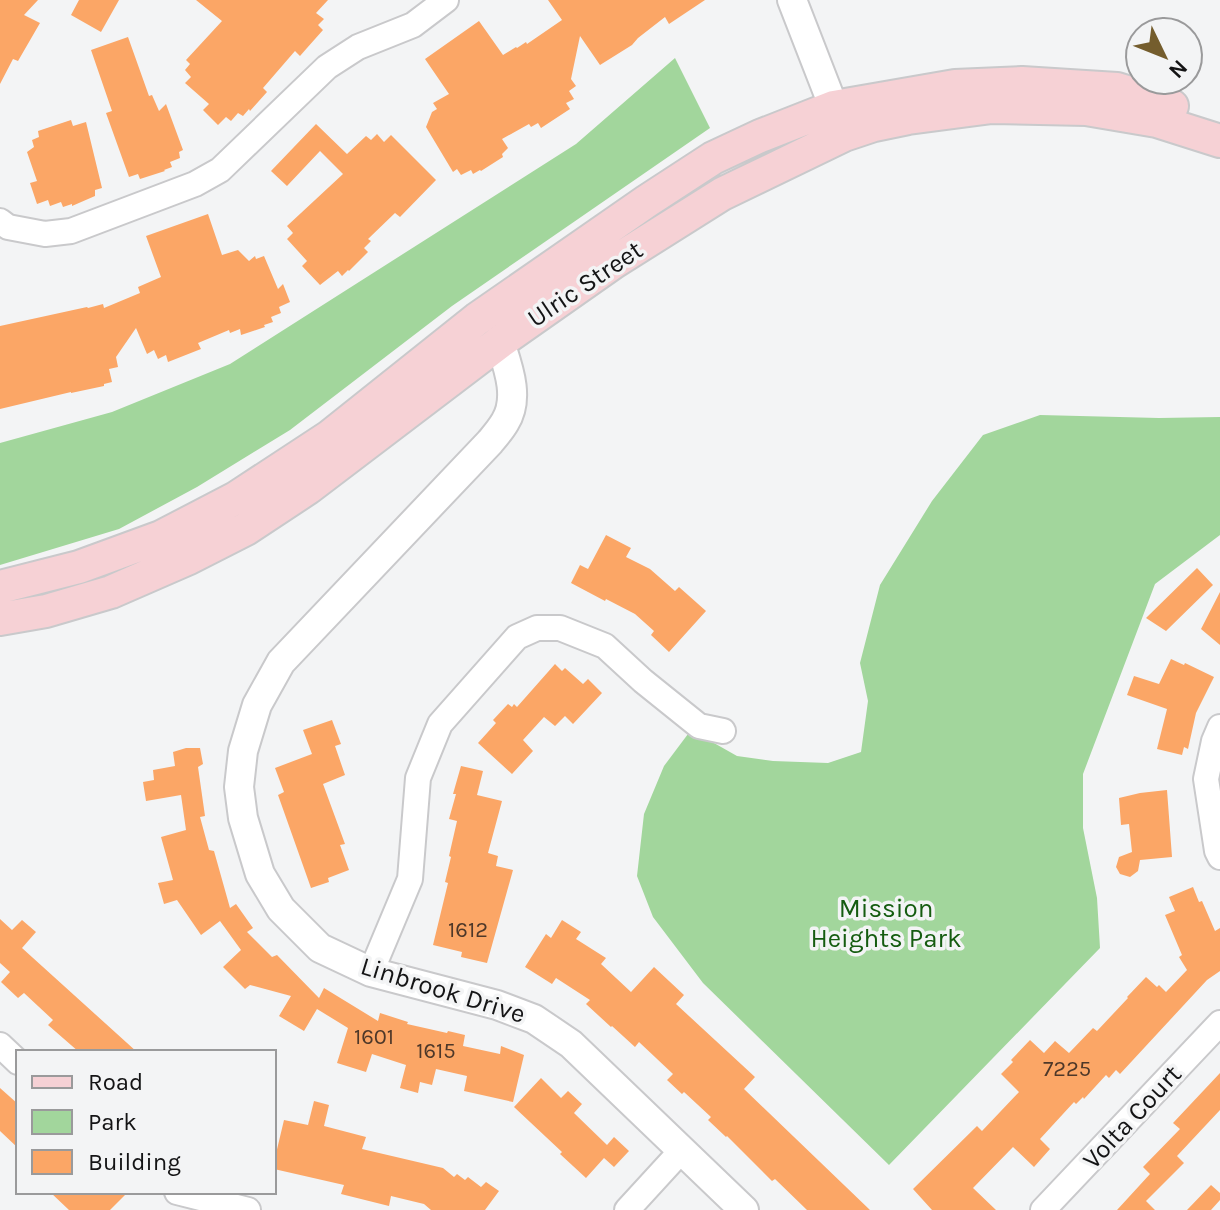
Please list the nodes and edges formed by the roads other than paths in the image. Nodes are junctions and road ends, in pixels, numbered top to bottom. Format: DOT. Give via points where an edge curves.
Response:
graph roads {
  1 [pos="446,0"];
  2 [pos="792,0"];
  3 [pos="1220,120"];
  4 [pos="839,121"];
  5 [pos="1220,141"];
  6 [pos="0,221"];
  7 [pos="534,279"];
  8 [pos="447,342"];
  9 [pos="500,342"];
  10 [pos="0,587"];
  11 [pos="0,619"];
  12 [pos="723,731"];
  13 [pos="1217,734"];
  14 [pos="1220,857"];
  15 [pos="371,972"];
  16 [pos="1220,1023"];
  17 [pos="0,1045"];
  18 [pos="16,1060"];
  19 [pos="682,1150"];
  20 [pos="185,1194"];
  21 [pos="248,1210"];
  22 [pos="627,1210"];
  23 [pos="744,1210"];
  24 [pos="1043,1210"];
  1 -- 6 [label="street" via="413,25 358,47 327,67 220,170 195,184 71,231 45,234"];
  2 -- 4 [label="street"];
  3 -- 4 [label="main road, Ulric Street" via="1117,89 1022,83 955,86"];
  4 -- 5 [label="main road, Ulric Street" via="874,125 992,107 1086,109 1157,121"];
  4 -- 7 [label="main road, Ulric Street" via="760,136 713,158"];
  4 -- 9 [label="main road, Ulric Street" via="614,262"];
  7 -- 8 [label="main road, Ulric Street"];
  7 -- 9 [label="main road"];
  8 -- 9 [label="main road"];
  8 -- 10 [label="main road, Ulric Street" via="329,437 236,498 161,537 79,567"];
  9 -- 11 [label="main road, Ulric Street" via="246,529 111,592"];
  9 -- 15 [label="street, Linbrook Drive" via="513,396 507,420 281,662 257,705 243,751 243,818 260,874 281,909 320,948"];
  12 -- 15 [label="street" via="699,726 605,646 560,628 537,628 517,637 440,724 418,778 410,879"];
  13 -- 14 [label="street" via="1206,779"];
  15 -- 19 [label="street, Linbrook Drive" via="534,1019 571,1044"];
  16 -- 24 [label="street, Volta Court"];
  17 -- 18 [label="street"];
  19 -- 22 [label="street"];
  19 -- 23 [label="street, Linbrook Drive"];
  20 -- 21 [label="street"];
}
